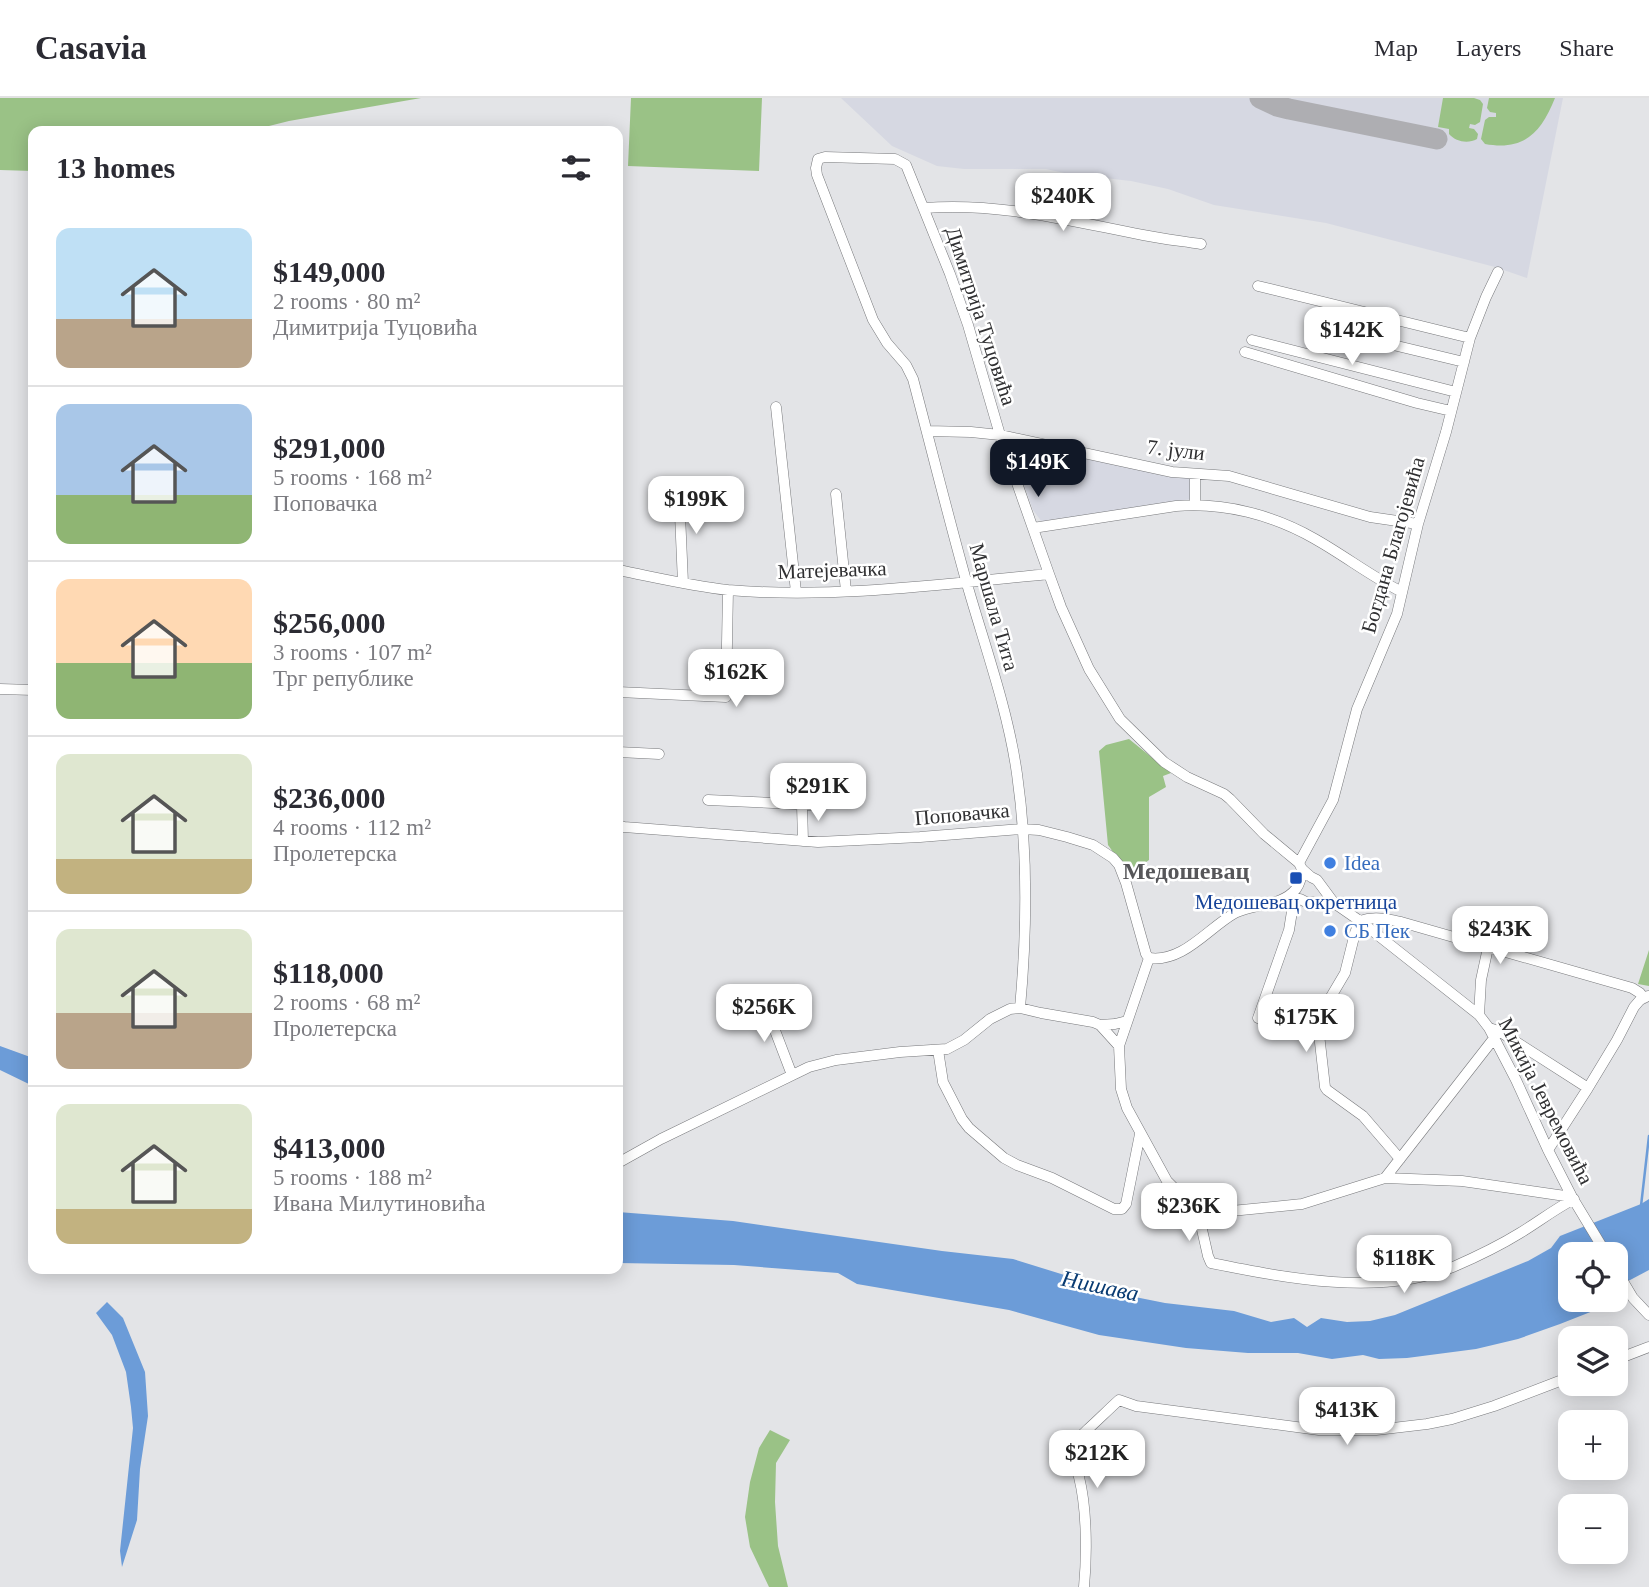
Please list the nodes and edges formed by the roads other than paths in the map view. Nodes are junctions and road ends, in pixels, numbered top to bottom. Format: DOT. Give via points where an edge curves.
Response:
graph roads {
  1 [pos="818,159"];
  2 [pos="925,208"];
  3 [pos="1201,244"];
  4 [pos="1498,272"];
  5 [pos="1258,286"];
  6 [pos="1314,326"];
  7 [pos="1470,338"];
  8 [pos="1252,340"];
  9 [pos="1245,352"];
  10 [pos="1464,362"];
  11 [pos="1456,393"];
  12 [pos="776,407"];
  13 [pos="1451,411"];
  14 [pos="927,431"];
  15 [pos="1000,435"];
  16 [pos="1195,474"];
  17 [pos="679,491"];
  18 [pos="836,494"];
  19 [pos="1195,505"];
  20 [pos="1418,524"];
  21 [pos="1033,528"];
  22 [pos="623,571"];
  23 [pos="1049,574"];
  24 [pos="966,582"];
  25 [pos="683,583"];
  26 [pos="728,590"];
  27 [pos="846,591"];
  28 [pos="796,592"];
  29 [pos="1402,592"];
  30 [pos="0,689"];
  31 [pos="28,690"];
  32 [pos="623,692"];
  33 [pos="623,752"];
  34 [pos="659,754"];
  35 [pos="709,800"];
  36 [pos="802,805"];
  37 [pos="817,805"];
  38 [pos="623,827"];
  39 [pos="1022,829"];
  40 [pos="803,841"];
  41 [pos="1301,882"];
  42 [pos="1322,887"];
  43 [pos="1314,901"];
  44 [pos="1335,903"];
  45 [pos="1360,921"];
  46 [pos="1489,944"];
  47 [pos="1149,958"];
  48 [pos="1646,997"];
  49 [pos="1020,1008"];
  50 [pos="737,1011"];
  51 [pos="1479,1015"];
  52 [pos="1258,1018"];
  53 [pos="1127,1021"];
  54 [pos="1100,1025"];
  55 [pos="1489,1028"];
  56 [pos="1495,1038"];
  57 [pos="1119,1046"];
  58 [pos="938,1050"];
  59 [pos="792,1075"];
  60 [pos="1588,1088"];
  61 [pos="1140,1134"];
  62 [pos="1548,1150"];
  63 [pos="1400,1158"];
  64 [pos="623,1161"];
  65 [pos="1385,1178"];
  66 [pos="1573,1198"];
  67 [pos="1198,1212"];
  68 [pos="1600,1242"];
  69 [pos="1628,1290"];
  70 [pos="1649,1315"];
  71 [pos="1649,1347"];
  72 [pos="1628,1355"];
  73 [pos="1558,1382"];
  74 [pos="1084,1587"];
  1 -- 2 [label="street, Димитрија Туцовића" via="901,161"];
  1 -- 14 [label="street, Маршала Тита" via="817,176 873,320 913,379"];
  2 -- 3 [label="street" via="1014,210"];
  2 -- 15 [label="street, Димитрија Туцовића" via="968,325"];
  4 -- 7 [label="street, Богдана Благојевића"];
  5 -- 7 [label="street"];
  6 -- 10 [label="street"];
  7 -- 10 [label="street, Богдана Благојевића"];
  8 -- 11 [label="street"];
  9 -- 13 [label="street"];
  10 -- 11 [label="street, Богдана Благојевића"];
  11 -- 13 [label="street, Богдана Благојевића"];
  12 -- 28 [label="street"];
  13 -- 20 [label="street, Богдана Благојевића"];
  14 -- 15 [label="street, 7. јули"];
  14 -- 24 [label="street, Маршала Тита"];
  15 -- 16 [label="street, 7. јули"];
  15 -- 21 [label="street, Димитрија Туцовића"];
  16 -- 19 [label="street"];
  16 -- 20 [label="street, 7. јули" via="1229,476 1370,517"];
  17 -- 25 [label="street"];
  18 -- 27 [label="street"];
  19 -- 21 [label="street"];
  19 -- 29 [label="street" via="1246,511 1298,530"];
  20 -- 29 [label="street, Богдана Благојевића"];
  21 -- 23 [label="street, Димитрија Туцовића"];
  22 -- 25 [label="street, Матејевачка"];
  23 -- 24 [label="street, Матејевачка"];
  23 -- 41 [label="street, Димитрија Туцовића" via="1089,669 1120,719 1176,771 1230,799"];
  24 -- 27 [label="street, Матејевачка"];
  24 -- 39 [label="street, Маршала Тита" via="1010,736"];
  25 -- 26 [label="street, Матејевачка"];
  26 -- 28 [label="street, Матејевачка"];
  26 -- 32 [label="street" via="726,697"];
  27 -- 28 [label="street, Матејевачка"];
  29 -- 41 [label="street, Богдана Благојевића" via="1357,709 1332,800"];
  30 -- 31 [label="street"];
  33 -- 34 [label="street"];
  35 -- 36 [label="street"];
  36 -- 37 [label="street"];
  36 -- 40 [label="street"];
  38 -- 40 [label="street, Поповачка"];
  39 -- 40 [label="street, Поповачка"];
  39 -- 47 [label="street, Поповачка" via="1080,840 1117,862"];
  39 -- 49 [label="street, Маршала Тита" via="1025,943"];
  41 -- 42 [label="street, Димитрија Туцовића" via="1317,880"];
  41 -- 43 [label="street" via="1306,902"];
  41 -- 47 [label="street" via="1282,899 1241,909 1180,951 1162,959"];
  41 -- 52 [label="street, Богдана Благојевића"];
  42 -- 43 [label="street"];
  42 -- 44 [label="street, Микија Јевремовића"];
  43 -- 44 [label="street"];
  44 -- 45 [label="street, Микија Јевремовића"];
  45 -- 46 [label="street" via="1386,918"];
  45 -- 51 [label="street, Микија Јевремовића"];
  45 -- 63 [label="street" via="1345,974 1319,1017 1325,1087 1363,1116"];
  46 -- 48 [label="street" via="1632,988"];
  46 -- 51 [label="street"];
  47 -- 53 [label="street"];
  48 -- 60 [label="street" via="1634,1007"];
  49 -- 54 [label="street"];
  49 -- 58 [label="street" via="999,1013 956,1045"];
  50 -- 59 [label="street" via="766,1007"];
  51 -- 55 [label="street, Микија Јевремовића"];
  53 -- 54 [label="street"];
  53 -- 57 [label="street"];
  54 -- 57 [label="street"];
  55 -- 56 [label="street, Микија Јевремовића"];
  55 -- 60 [label="street"];
  56 -- 62 [label="street, Микија Јевремовића"];
  56 -- 63 [label="street"];
  57 -- 61 [label="street" via="1121,1089"];
  58 -- 59 [label="street" via="836,1060"];
  58 -- 61 [label="street" via="943,1082 969,1128 1004,1158 1114,1209 1126,1204"];
  59 -- 64 [label="street"];
  60 -- 62 [label="street"];
  61 -- 67 [label="street" via="1167,1181"];
  62 -- 66 [label="street, Микија Јевремовића"];
  63 -- 65 [label="street"];
  65 -- 66 [label="street" via="1472,1182"];
  65 -- 67 [label="street" via="1303,1204"];
  66 -- 67 [label="street" via="1520,1233 1454,1266 1413,1279 1382,1282 1301,1279 1211,1263"];
  66 -- 68 [label="street, Микија Јевремовића"];
  69 -- 70 [label="street"];
  71 -- 72 [label="street"];
  73 -- 74 [label="street" via="1452,1419 1376,1430 1318,1430 1119,1400 1075,1440 1071,1450 1082,1490"];
}
